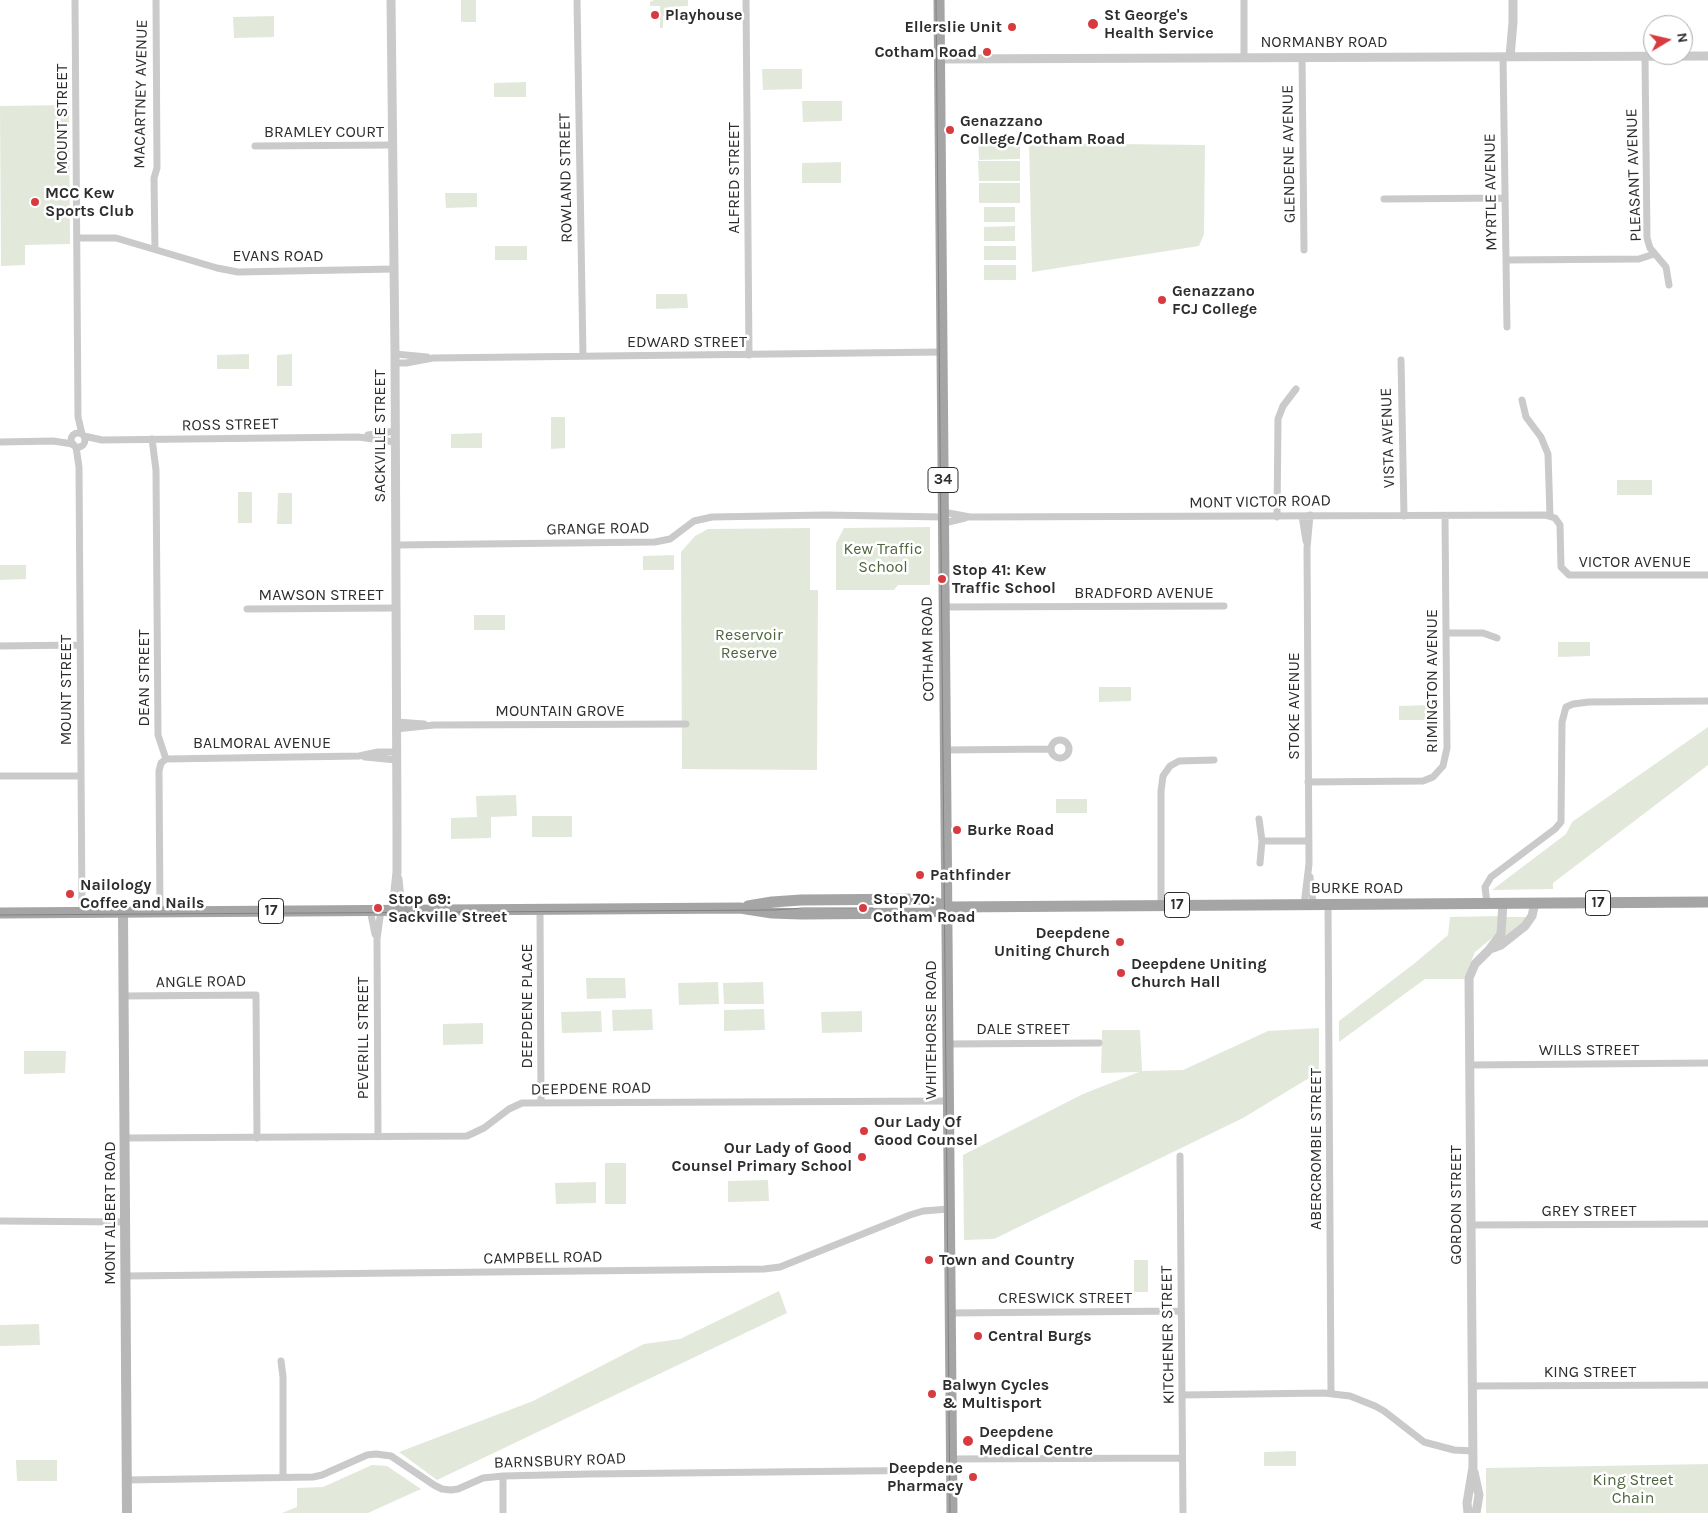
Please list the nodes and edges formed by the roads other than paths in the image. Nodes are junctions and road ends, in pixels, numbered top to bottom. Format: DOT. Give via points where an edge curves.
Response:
graph roads {
  1 [pos="75,0"];
  2 [pos="156,0"];
  3 [pos="391,0"];
  4 [pos="577,0"];
  5 [pos="746,0"];
  6 [pos="939,0"];
  7 [pos="1244,0"];
  8 [pos="1513,0"];
  9 [pos="1693,56"];
  10 [pos="1708,56"];
  11 [pos="1244,57"];
  12 [pos="1302,57"];
  13 [pos="1510,57"];
  14 [pos="1643,57"];
  15 [pos="939,59"];
  16 [pos="1645,65"];
  17 [pos="393,145"];
  18 [pos="256,146"];
  19 [pos="1506,198"];
  20 [pos="1384,199"];
  21 [pos="77,238"];
  22 [pos="155,249"];
  23 [pos="1304,250"];
  24 [pos="1654,254"];
  25 [pos="1506,260"];
  26 [pos="394,270"];
  27 [pos="1669,285"];
  28 [pos="1507,327"];
  29 [pos="942,352"];
  30 [pos="395,354"];
  31 [pos="583,356"];
  32 [pos="749,356"];
  33 [pos="432,358"];
  34 [pos="1401,360"];
  35 [pos="395,363"];
  36 [pos="1296,389"];
  37 [pos="1522,400"];
  38 [pos="395,431"];
  39 [pos="358,437"];
  40 [pos="152,439"];
  41 [pos="78,440"];
  42 [pos="0,442"];
  43 [pos="395,442"];
  44 [pos="1310,515"];
  45 [pos="1302,516"];
  46 [pos="1404,516"];
  47 [pos="1445,516"];
  48 [pos="1550,516"];
  49 [pos="1277,517"];
  50 [pos="943,518"];
  51 [pos="396,545"];
  52 [pos="1307,548"];
  53 [pos="1708,576"];
  54 [pos="1224,606"];
  55 [pos="944,607"];
  56 [pos="396,608"];
  57 [pos="247,609"];
  58 [pos="1446,633"];
  59 [pos="1497,638"];
  60 [pos="80,645"];
  61 [pos="0,646"];
  62 [pos="1708,701"];
  63 [pos="686,724"];
  64 [pos="397,725"];
  65 [pos="1051,749"];
  66 [pos="946,750"];
  67 [pos="396,756"];
  68 [pos="166,759"];
  69 [pos="1214,760"];
  70 [pos="0,776"];
  71 [pos="80,776"];
  72 [pos="1308,782"];
  73 [pos="1259,819"];
  74 [pos="1262,841"];
  75 [pos="1309,841"];
  76 [pos="1260,863"];
  77 [pos="1708,902"];
  78 [pos="1487,903"];
  79 [pos="1503,903"];
  80 [pos="1535,903"];
  81 [pos="1309,904"];
  82 [pos="1328,904"];
  83 [pos="1161,906"];
  84 [pos="947,907"];
  85 [pos="540,909"];
  86 [pos="386,910"];
  87 [pos="82,912"];
  88 [pos="122,912"];
  89 [pos="160,912"];
  90 [pos="0,913"];
  91 [pos="376,939"];
  92 [pos="1489,950"];
  93 [pos="123,996"];
  94 [pos="1099,1043"];
  95 [pos="948,1044"];
  96 [pos="1708,1063"];
  97 [pos="1470,1065"];
  98 [pos="948,1101"];
  99 [pos="541,1103"];
  100 [pos="378,1137"];
  101 [pos="124,1138"];
  102 [pos="257,1138"];
  103 [pos="1180,1156"];
  104 [pos="949,1209"];
  105 [pos="0,1221"];
  106 [pos="125,1222"];
  107 [pos="1708,1224"];
  108 [pos="1471,1225"];
  109 [pos="125,1276"];
  110 [pos="1181,1311"];
  111 [pos="950,1313"];
  112 [pos="281,1360"];
  113 [pos="1708,1385"];
  114 [pos="1472,1386"];
  115 [pos="1332,1393"];
  116 [pos="1182,1395"];
  117 [pos="1473,1451"];
  118 [pos="1182,1458"];
  119 [pos="952,1464"];
  120 [pos="1473,1467"];
  121 [pos="503,1476"];
  122 [pos="282,1477"];
  123 [pos="127,1480"];
  124 [pos="127,1513"];
  125 [pos="503,1513"];
  126 [pos="952,1513"];
  127 [pos="1183,1513"];
  128 [pos="1468,1513"];
  129 [pos="1476,1513"];
  1 -- 21 [label="street, MOUNT STREET"];
  2 -- 22 [label="street, MACARTNEY AVENUE"];
  3 -- 17 [label="street, SACKVILLE STREET"];
  4 -- 31 [label="street, ROWLAND STREET"];
  5 -- 32 [label="street, ALFRED STREET"];
  6 -- 15 [label="main road, COTHAM ROAD / 34"];
  7 -- 11 [label="street"];
  8 -- 13 [label="street"];
  9 -- 10 [label="street, NORMANBY ROAD"];
  11 -- 12 [label="street, NORMANBY ROAD"];
  11 -- 15 [label="street, NORMANBY ROAD"];
  12 -- 13 [label="street, NORMANBY ROAD"];
  12 -- 23 [label="street, GLENDENE AVENUE"];
  13 -- 14 [label="street, NORMANBY ROAD"];
  13 -- 19 [label="street, MYRTLE AVENUE"];
  15 -- 29 [label="main road, COTHAM ROAD / 34"];
  16 -- 24 [label="street, PLEASANT AVENUE" via="1647,238"];
  17 -- 18 [label="street, BRAMLEY COURT"];
  17 -- 26 [label="street, SACKVILLE STREET"];
  19 -- 20 [label="street"];
  19 -- 25 [label="street, MYRTLE AVENUE"];
  21 -- 22 [label="street, EVANS ROAD" via="114,238"];
  21 -- 41 [label="street, MOUNT STREET"];
  22 -- 26 [label="street, EVANS ROAD" via="234,272"];
  24 -- 25 [label="street" via="1639,259"];
  24 -- 27 [label="street, PLEASANT AVENUE" via="1666,267"];
  25 -- 28 [label="street, MYRTLE AVENUE"];
  26 -- 30 [label="street, SACKVILLE STREET"];
  29 -- 32 [label="street, EDWARD STREET"];
  29 -- 50 [label="main road, COTHAM ROAD / 34"];
  30 -- 33 [label="street, EDWARD STREET"];
  30 -- 35 [label="street, SACKVILLE STREET"];
  31 -- 32 [label="street, EDWARD STREET"];
  31 -- 33 [label="street, EDWARD STREET"];
  33 -- 35 [label="street, EDWARD STREET"];
  34 -- 46 [label="street, VISTA AVENUE"];
  35 -- 38 [label="street, SACKVILLE STREET"];
  36 -- 49 [label="street" via="1278,419"];
  37 -- 48 [label="street" via="1526,417 1541,437 1548,454"];
  38 -- 39 [label="street, ROSS STREET"];
  38 -- 43 [label="street, SACKVILLE STREET"];
  39 -- 40 [label="street, ROSS STREET"];
  39 -- 43 [label="street, ROSS STREET"];
  40 -- 41 [label="street, ROSS STREET"];
  40 -- 68 [label="street, DEAN STREET" via="156,470 158,735"];
  41 -- 42 [label="street, ROSS STREET"];
  41 -- 60 [label="street, MOUNT STREET"];
  43 -- 51 [label="street, SACKVILLE STREET"];
  44 -- 45 [label="street, MONT VICTOR ROAD"];
  44 -- 46 [label="street, MONT VICTOR ROAD"];
  44 -- 52 [label="street, STOKE AVENUE"];
  45 -- 49 [label="street, MONT VICTOR ROAD"];
  45 -- 52 [label="street, STOKE AVENUE"];
  46 -- 47 [label="street, MONT VICTOR ROAD"];
  47 -- 48 [label="street, MONT VICTOR ROAD"];
  47 -- 58 [label="street, RIMINGTON AVENUE"];
  48 -- 53 [label="street, VICTOR AVENUE" via="1560,526 1561,567 1569,575"];
  49 -- 50 [label="street, MONT VICTOR ROAD"];
  50 -- 51 [label="street, GRANGE ROAD" via="712,517 694,521 670,539 655,542"];
  50 -- 55 [label="main road, COTHAM ROAD / 34"];
  51 -- 56 [label="street, SACKVILLE STREET"];
  52 -- 72 [label="street, STOKE AVENUE"];
  54 -- 55 [label="street, BRADFORD AVENUE"];
  55 -- 66 [label="main road, COTHAM ROAD / 34"];
  56 -- 57 [label="street, MAWSON STREET"];
  56 -- 64 [label="street, SACKVILLE STREET"];
  58 -- 59 [label="street" via="1483,633"];
  58 -- 72 [label="street, RIMINGTON AVENUE" via="1447,755 1437,774 1417,782"];
  60 -- 61 [label="street"];
  60 -- 71 [label="street, MOUNT STREET"];
  62 -- 78 [label="street" via="1589,702 1566,707 1562,722 1561,822 1491,877 1485,887"];
  63 -- 64 [label="street, MOUNTAIN GROVE"];
  64 -- 67 [label="street, SACKVILLE STREET"];
  65 -- 66 [label="street"];
  66 -- 84 [label="main road, COTHAM ROAD / 34"];
  67 -- 68 [label="street, BALMORAL AVENUE" via="378,752 360,756"];
  67 -- 86 [label="street, SACKVILLE STREET" via="397,872"];
  68 -- 89 [label="street" via="158,771"];
  69 -- 83 [label="street" via="1179,761 1170,766 1163,776"];
  70 -- 71 [label="street"];
  71 -- 87 [label="street, MOUNT STREET"];
  72 -- 75 [label="street, STOKE AVENUE"];
  73 -- 74 [label="street"];
  74 -- 75 [label="street"];
  74 -- 76 [label="street"];
  75 -- 81 [label="street, STOKE AVENUE"];
  77 -- 80 [label="main road, BURKE ROAD / 17"];
  78 -- 79 [label="main road, BURKE ROAD / 17"];
  78 -- 82 [label="main road, BURKE ROAD / 17"];
  79 -- 80 [label="main road, BURKE ROAD / 17"];
  79 -- 92 [label="street, GORDON STREET" via="1501,934"];
  80 -- 92 [label="street, GORDON STREET" via="1525,926"];
  81 -- 82 [label="main road, BURKE ROAD / 17"];
  81 -- 83 [label="main road, BURKE ROAD / 17"];
  82 -- 115 [label="street, ABERCROMBIE STREET"];
  83 -- 84 [label="main road, BURKE ROAD / 17"];
  84 -- 85 [label="main road, BURKE ROAD / 17" via="930,914 772,913 740,908"];
  84 -- 95 [label="main road, WHITEHORSE ROAD / 34"];
  85 -- 86 [label="main road, BURKE ROAD / 17"];
  85 -- 99 [label="street, DEEPDENE PLACE"];
  86 -- 89 [label="main road, BURKE ROAD / 17"];
  86 -- 91 [label="street, PEVERILL STREET"];
  86 -- 91 [label="street, PEVERILL STREET"];
  87 -- 88 [label="main road, BURKE ROAD / 17"];
  87 -- 90 [label="main road, BURKE ROAD / 17"];
  88 -- 89 [label="main road, BURKE ROAD / 17"];
  88 -- 93 [label="main road, MONT ALBERT ROAD"];
  91 -- 100 [label="street, PEVERILL STREET"];
  92 -- 97 [label="street, GORDON STREET" via="1475,964 1469,978"];
  93 -- 101 [label="main road, MONT ALBERT ROAD"];
  93 -- 102 [label="street, ANGLE ROAD" via="256,995"];
  94 -- 95 [label="street, DALE STREET"];
  95 -- 98 [label="main road, WHITEHORSE ROAD / 34"];
  96 -- 97 [label="street, WILLS STREET"];
  97 -- 108 [label="street, GORDON STREET"];
  98 -- 99 [label="street, DEEPDENE ROAD"];
  98 -- 104 [label="main road, WHITEHORSE ROAD / 34"];
  99 -- 100 [label="street, DEEPDENE ROAD" via="522,1103 467,1136"];
  100 -- 102 [label="street, DEEPDENE ROAD"];
  101 -- 102 [label="street, DEEPDENE ROAD"];
  101 -- 106 [label="main road, MONT ALBERT ROAD"];
  103 -- 110 [label="street, KITCHENER STREET"];
  104 -- 109 [label="street, CAMPBELL ROAD" via="910,1215 780,1267 764,1269"];
  104 -- 111 [label="main road, WHITEHORSE ROAD / 34"];
  105 -- 106 [label="street"];
  106 -- 109 [label="main road, MONT ALBERT ROAD"];
  107 -- 108 [label="street, GREY STREET"];
  108 -- 114 [label="street, GORDON STREET"];
  109 -- 123 [label="main road, MONT ALBERT ROAD"];
  110 -- 111 [label="street, CRESWICK STREET"];
  110 -- 116 [label="street, KITCHENER STREET"];
  111 -- 119 [label="main road, WHITEHORSE ROAD / 34"];
  112 -- 122 [label="street"];
  113 -- 114 [label="street, KING STREET"];
  114 -- 117 [label="street, GORDON STREET"];
  115 -- 116 [label="street"];
  115 -- 117 [label="street" via="1374,1406 1424,1442"];
  116 -- 118 [label="street, KITCHENER STREET"];
  117 -- 120 [label="street, GORDON STREET"];
  118 -- 119 [label="street, BARNSBURY ROAD"];
  118 -- 127 [label="street, KITCHENER STREET"];
  119 -- 121 [label="street, BARNSBURY ROAD"];
  119 -- 126 [label="main road, WHITEHORSE ROAD / 34"];
  120 -- 128 [label="street, GORDON STREET"];
  120 -- 129 [label="street, GORDON STREET" via="1479,1491"];
  121 -- 122 [label="street, BARNSBURY ROAD" via="483,1478 455,1490 446,1490 391,1456 376,1454 318,1476"];
  121 -- 125 [label="street"];
  122 -- 123 [label="street, BARNSBURY ROAD"];
  123 -- 124 [label="main road, MONT ALBERT ROAD"];
}
